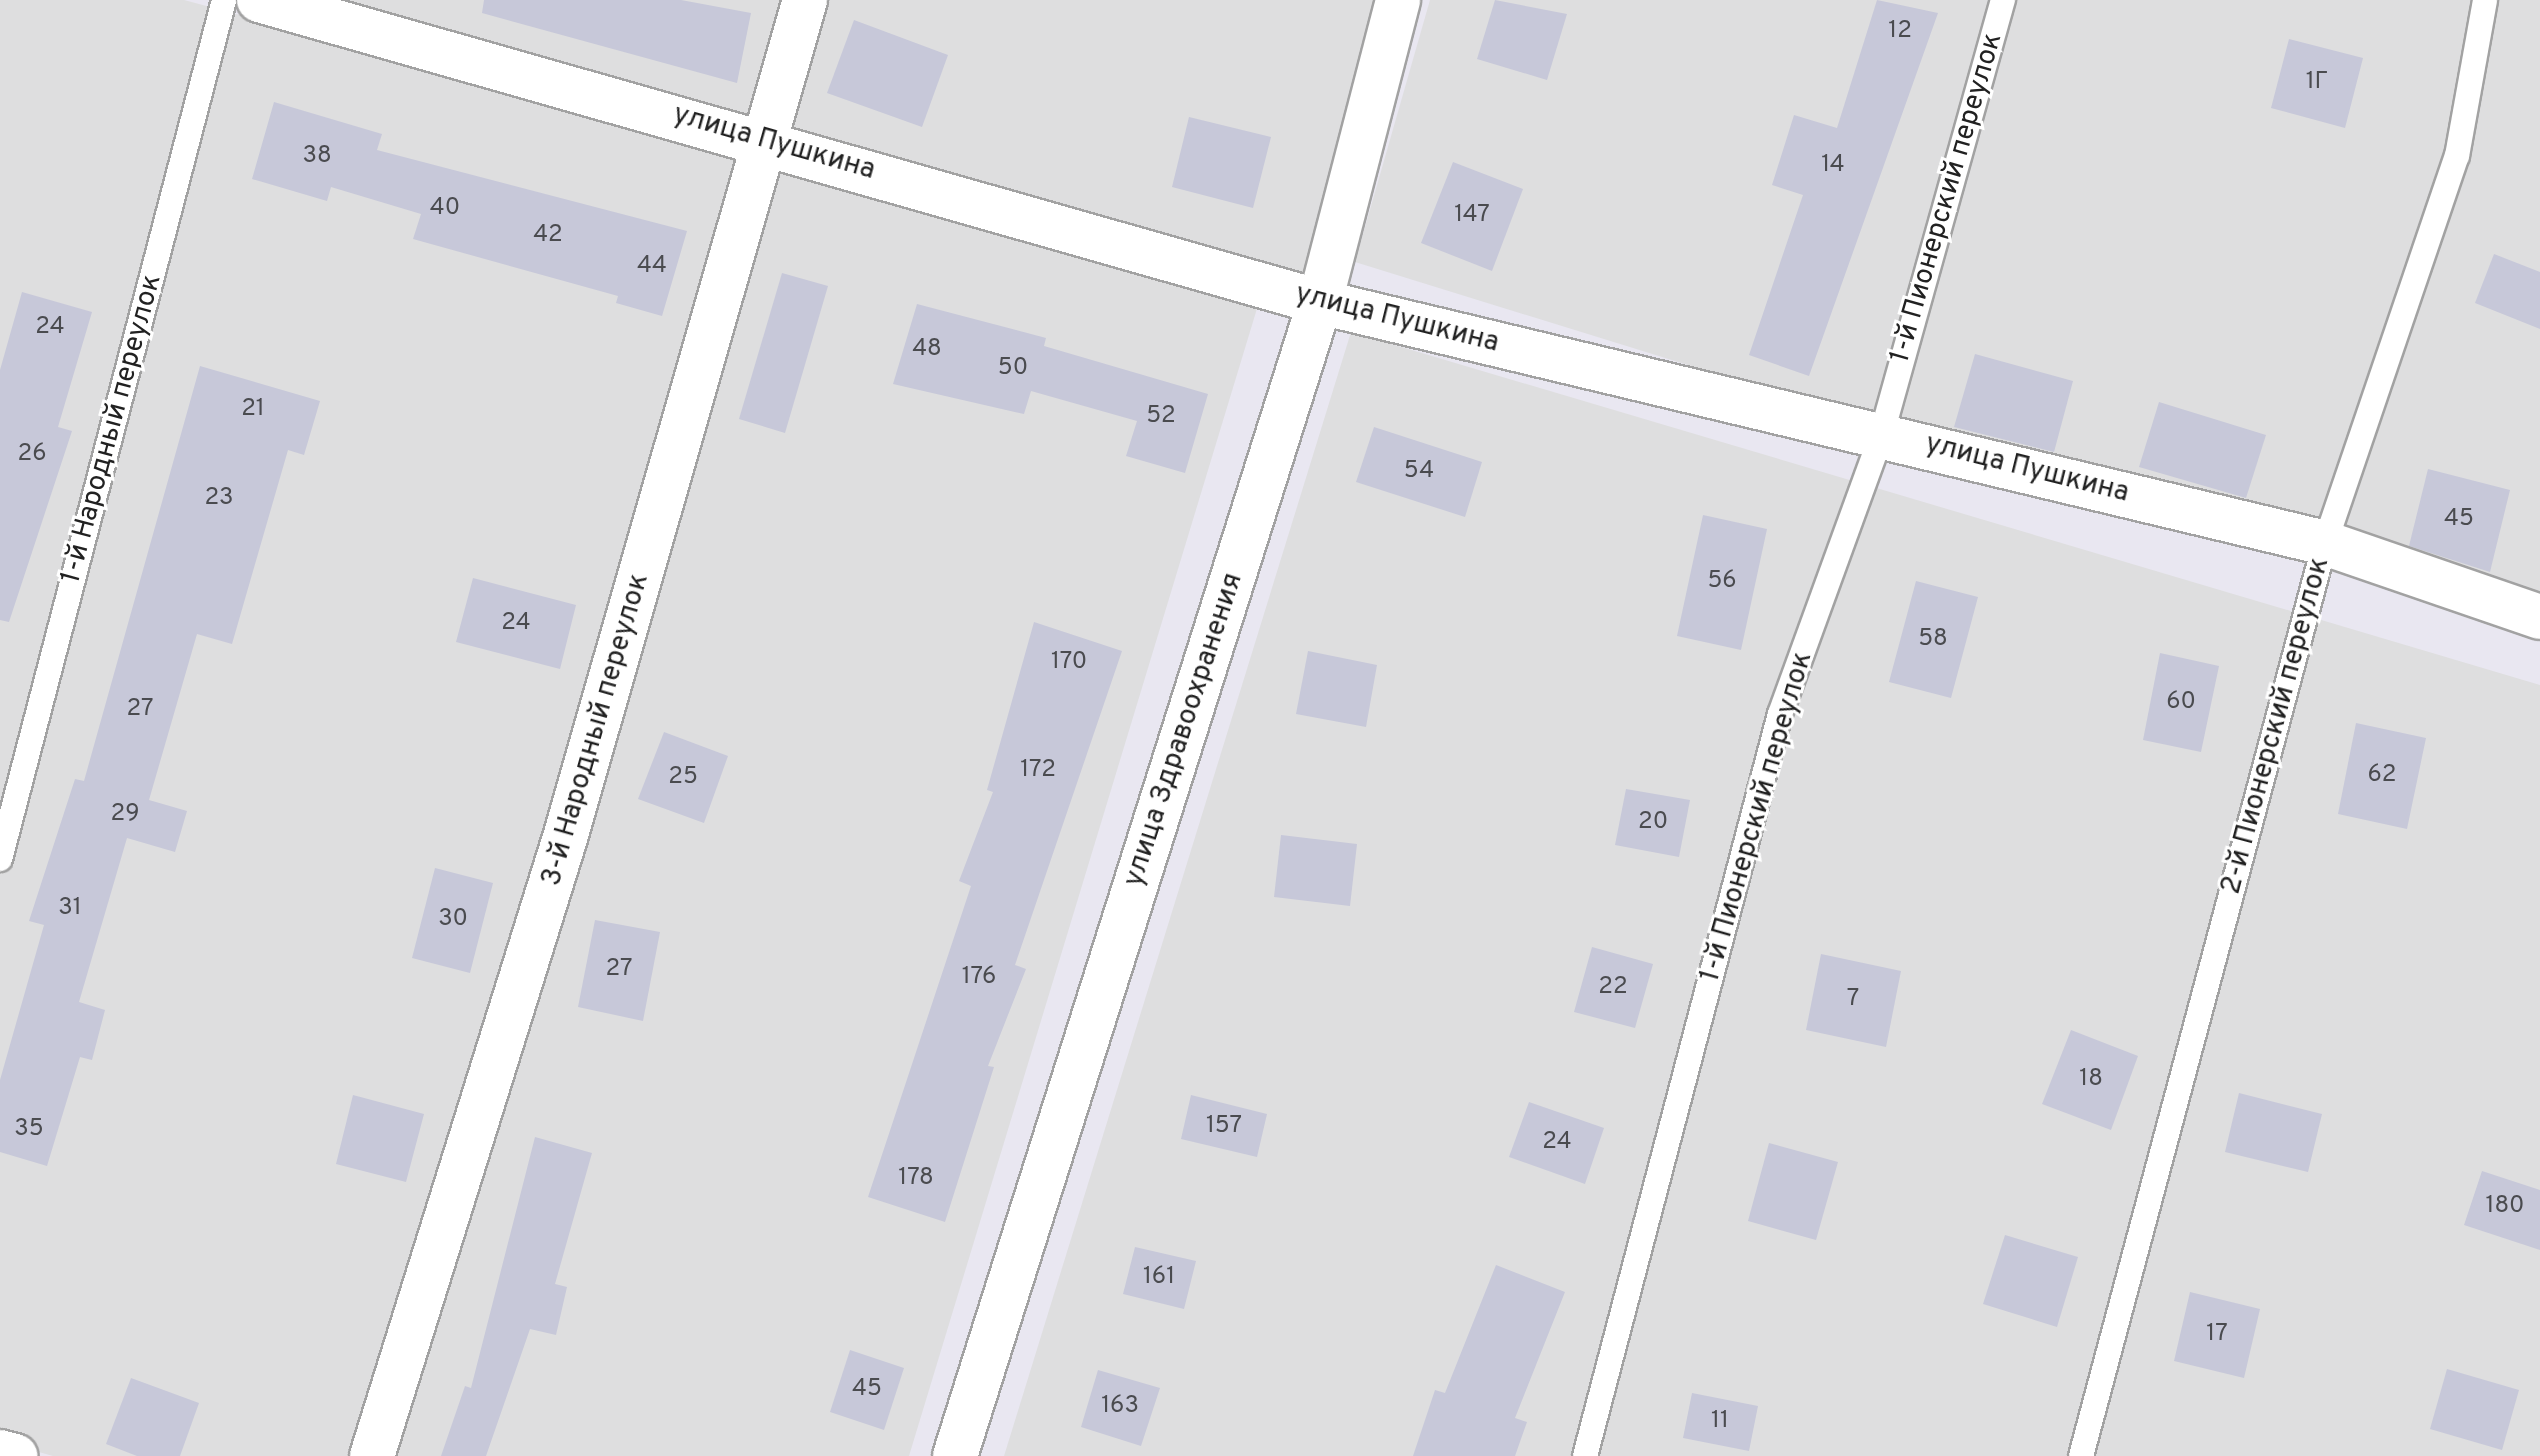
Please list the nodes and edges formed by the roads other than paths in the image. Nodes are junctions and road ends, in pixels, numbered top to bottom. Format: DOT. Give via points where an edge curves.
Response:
graph roads {
  1 [pos="224,0"];
  2 [pos="259,0"];
  3 [pos="805,0"];
  4 [pos="1398,0"];
  5 [pos="2003,0"];
  6 [pos="2485,0"];
  7 [pos="768,141"];
  8 [pos="1320,302"];
  9 [pos="1882,433"];
  10 [pos="2325,543"];
  11 [pos="2540,617"];
  12 [pos="0,859"];
  13 [pos="0,1452"];
  14 [pos="15,1456"];
  15 [pos="372,1456"];
  16 [pos="955,1456"];
  17 [pos="1585,1456"];
  18 [pos="2081,1456"];
  1 -- 12 [label="lane, 1-й Народный переулок"];
  2 -- 7 [label="street, улица Пушкина"];
  3 -- 7 [label="street, 3-й Народный переулок"];
  4 -- 8 [label="street, улица Здравоохранения"];
  5 -- 9 [label="lane, 1-й Пионерский переулок"];
  6 -- 10 [label="lane, 2-й Пионерский переулок" via="2457,156"];
  7 -- 8 [label="street, улица Пушкина"];
  7 -- 15 [label="street, 3-й Народный переулок" via="565,838"];
  8 -- 9 [label="street, улица Пушкина"];
  8 -- 16 [label="street, улица Здравоохранения"];
  9 -- 10 [label="street, улица Пушкина"];
  9 -- 17 [label="lane, 1-й Пионерский переулок" via="1780,714"];
  10 -- 11 [label="street, улица Пушкина"];
  10 -- 18 [label="lane, 2-й Пионерский переулок"];
  13 -- 14 [label="street"];
}
